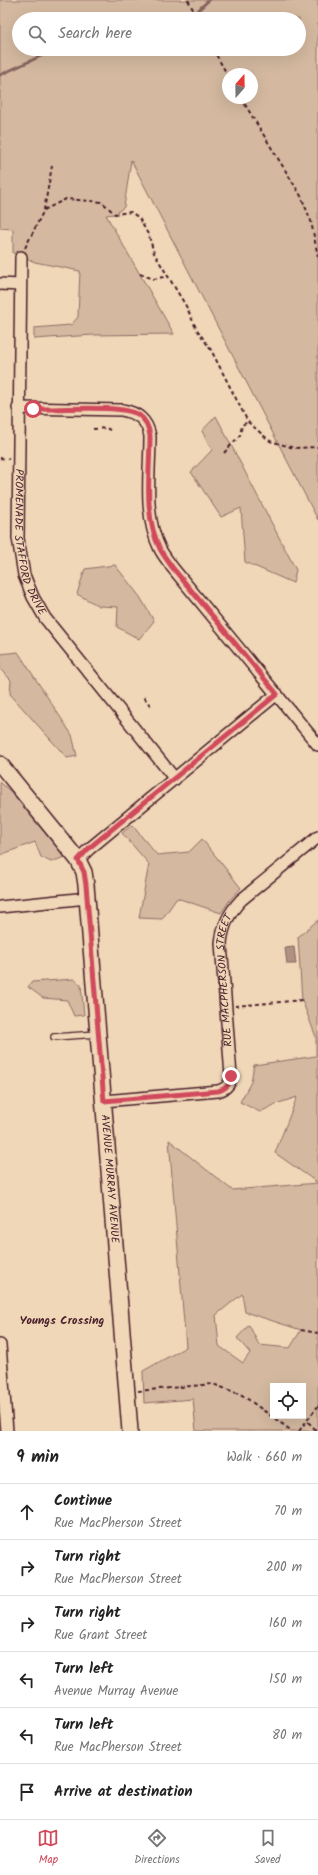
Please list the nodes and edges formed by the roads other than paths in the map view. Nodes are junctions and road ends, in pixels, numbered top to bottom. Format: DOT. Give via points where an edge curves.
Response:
graph roads {
  1 [pos="21,256"];
  2 [pos="0,284"];
  3 [pos="20,284"];
  4 [pos="18,408"];
  5 [pos="277,694"];
  6 [pos="318,745"];
  7 [pos="0,764"];
  8 [pos="175,779"];
  9 [pos="318,837"];
  10 [pos="78,860"];
  11 [pos="88,898"];
  12 [pos="0,907"];
  13 [pos="98,1034"];
  14 [pos="54,1037"];
  15 [pos="104,1101"];
  16 [pos="0,1345"];
  17 [pos="7,1431"];
  18 [pos="130,1431"];
  1 -- 3 [label="street, PROMENADE STAFFORD DRIVE"];
  2 -- 3 [label="street"];
  3 -- 4 [label="street, PROMENADE STAFFORD DRIVE"];
  4 -- 5 [label="street" via="122,410 138,415 144,420 150,436 150,510 160,548 172,567"];
  4 -- 8 [label="street, PROMENADE STAFFORD DRIVE" via="18,538 24,575 30,592 53,629"];
  5 -- 6 [label="street"];
  5 -- 8 [label="street"];
  7 -- 10 [label="street, AVENUE MURRAY AVENUE"];
  8 -- 10 [label="street" via="89,848"];
  9 -- 15 [label="street, RUE MACPHERSON STREET" via="241,900 232,910 222,931 231,1076 229,1085 218,1091"];
  10 -- 11 [label="street, AVENUE MURRAY AVENUE" via="84,872"];
  11 -- 12 [label="street"];
  11 -- 13 [label="street, AVENUE MURRAY AVENUE"];
  13 -- 14 [label="lane"];
  13 -- 15 [label="street, AVENUE MURRAY AVENUE"];
  15 -- 18 [label="street, AVENUE MURRAY AVENUE"];
  16 -- 17 [label="street"];
}
